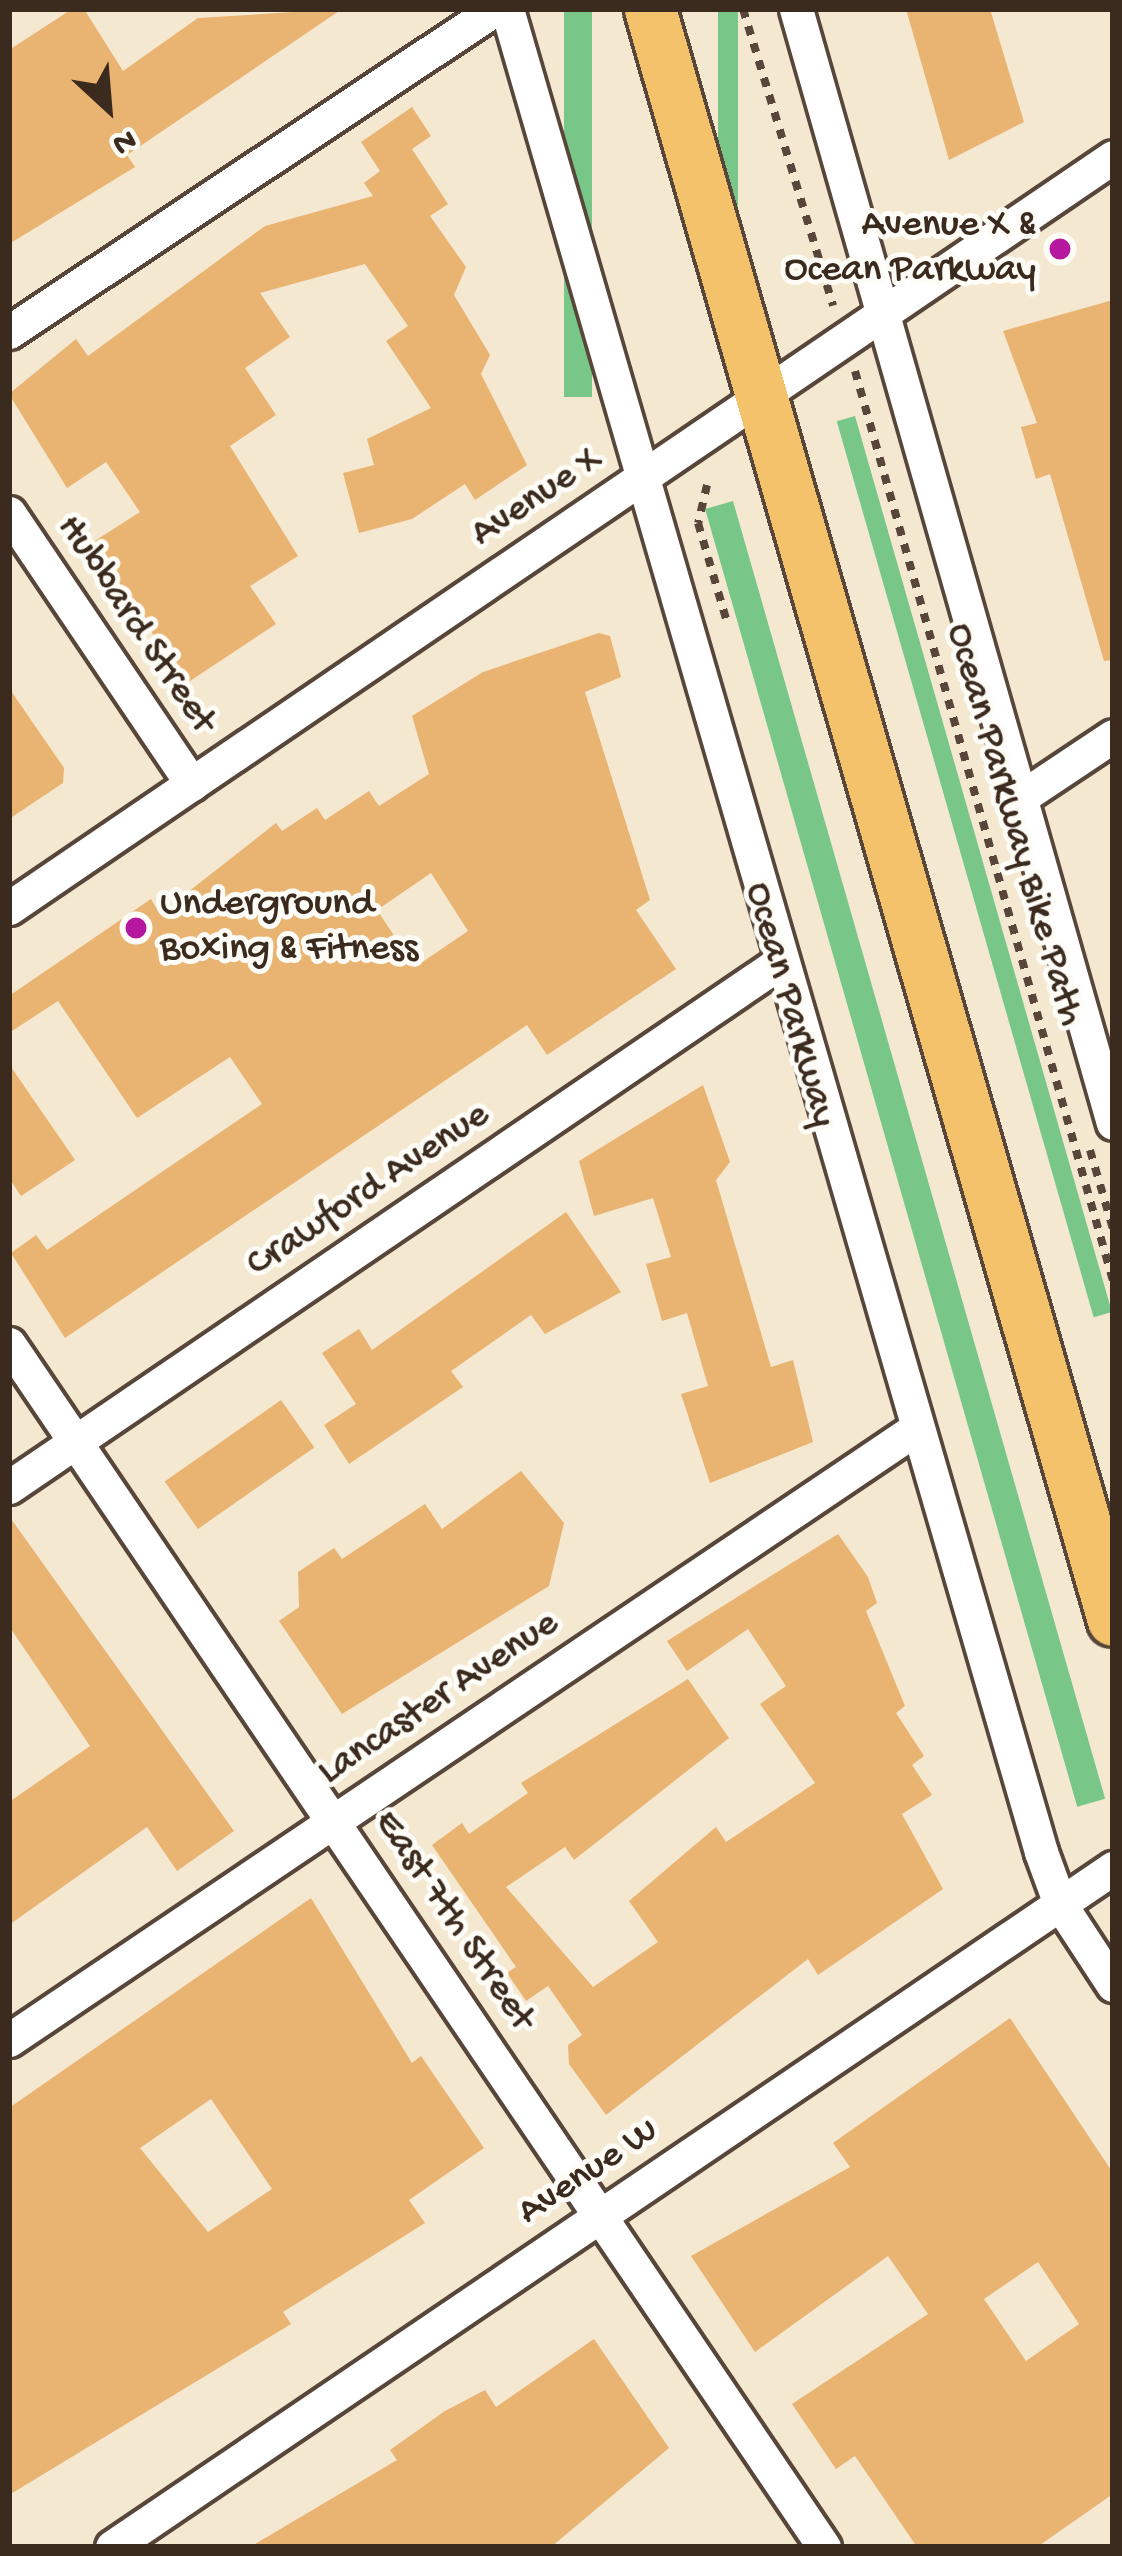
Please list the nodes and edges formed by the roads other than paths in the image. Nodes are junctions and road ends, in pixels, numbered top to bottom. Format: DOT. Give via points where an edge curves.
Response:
graph roads {
  1 [pos="495,9"];
  2 [pos="507,9"];
  3 [pos="650,9"];
  4 [pos="796,9"];
  5 [pos="1113,157"];
  6 [pos="884,314"];
  7 [pos="9,332"];
  8 [pos="761,397"];
  9 [pos="640,478"];
  10 [pos="9,513"];
  11 [pos="1113,736"];
  12 [pos="192,784"];
  13 [pos="1017,800"];
  14 [pos="9,908"];
  15 [pos="776,965"];
  16 [pos="1113,1123"];
  17 [pos="9,1344"];
  18 [pos="917,1428"];
  19 [pos="76,1442"];
  20 [pos="9,1487"];
  21 [pos="1113,1620"];
  22 [pos="334,1821"];
  23 [pos="1113,1868"];
  24 [pos="1060,1904"];
  25 [pos="1113,1985"];
  26 [pos="9,2040"];
  27 [pos="603,2215"];
  28 [pos="112,2547"];
  29 [pos="824,2547"];
  1 -- 7 [label="street"];
  2 -- 9 [label="street, Ocean Parkway"];
  3 -- 8 [label="main road"];
  4 -- 6 [label="street"];
  5 -- 6 [label="street, Avenue X"];
  6 -- 8 [label="street, Avenue X"];
  6 -- 13 [label="street"];
  8 -- 9 [label="street, Avenue X"];
  8 -- 21 [label="main road"];
  9 -- 12 [label="street, Avenue X"];
  9 -- 15 [label="street, Ocean Parkway"];
  10 -- 12 [label="street, Hubbard Street"];
  11 -- 13 [label="street"];
  12 -- 14 [label="street, Avenue X"];
  13 -- 16 [label="street"];
  15 -- 18 [label="street, Ocean Parkway"];
  15 -- 19 [label="street, Crawford Avenue"];
  17 -- 19 [label="street, East 7th Street"];
  18 -- 22 [label="street, Lancaster Avenue"];
  18 -- 24 [label="street, Ocean Parkway"];
  19 -- 20 [label="street, Crawford Avenue"];
  19 -- 22 [label="street, East 7th Street"];
  22 -- 26 [label="street, Lancaster Avenue"];
  22 -- 27 [label="street, East 7th Street"];
  23 -- 24 [label="street, Avenue W"];
  24 -- 25 [label="street, Ocean Parkway"];
  24 -- 27 [label="street, Avenue W"];
  27 -- 28 [label="street, Avenue W"];
  27 -- 29 [label="street, East 7th Street"];
}
